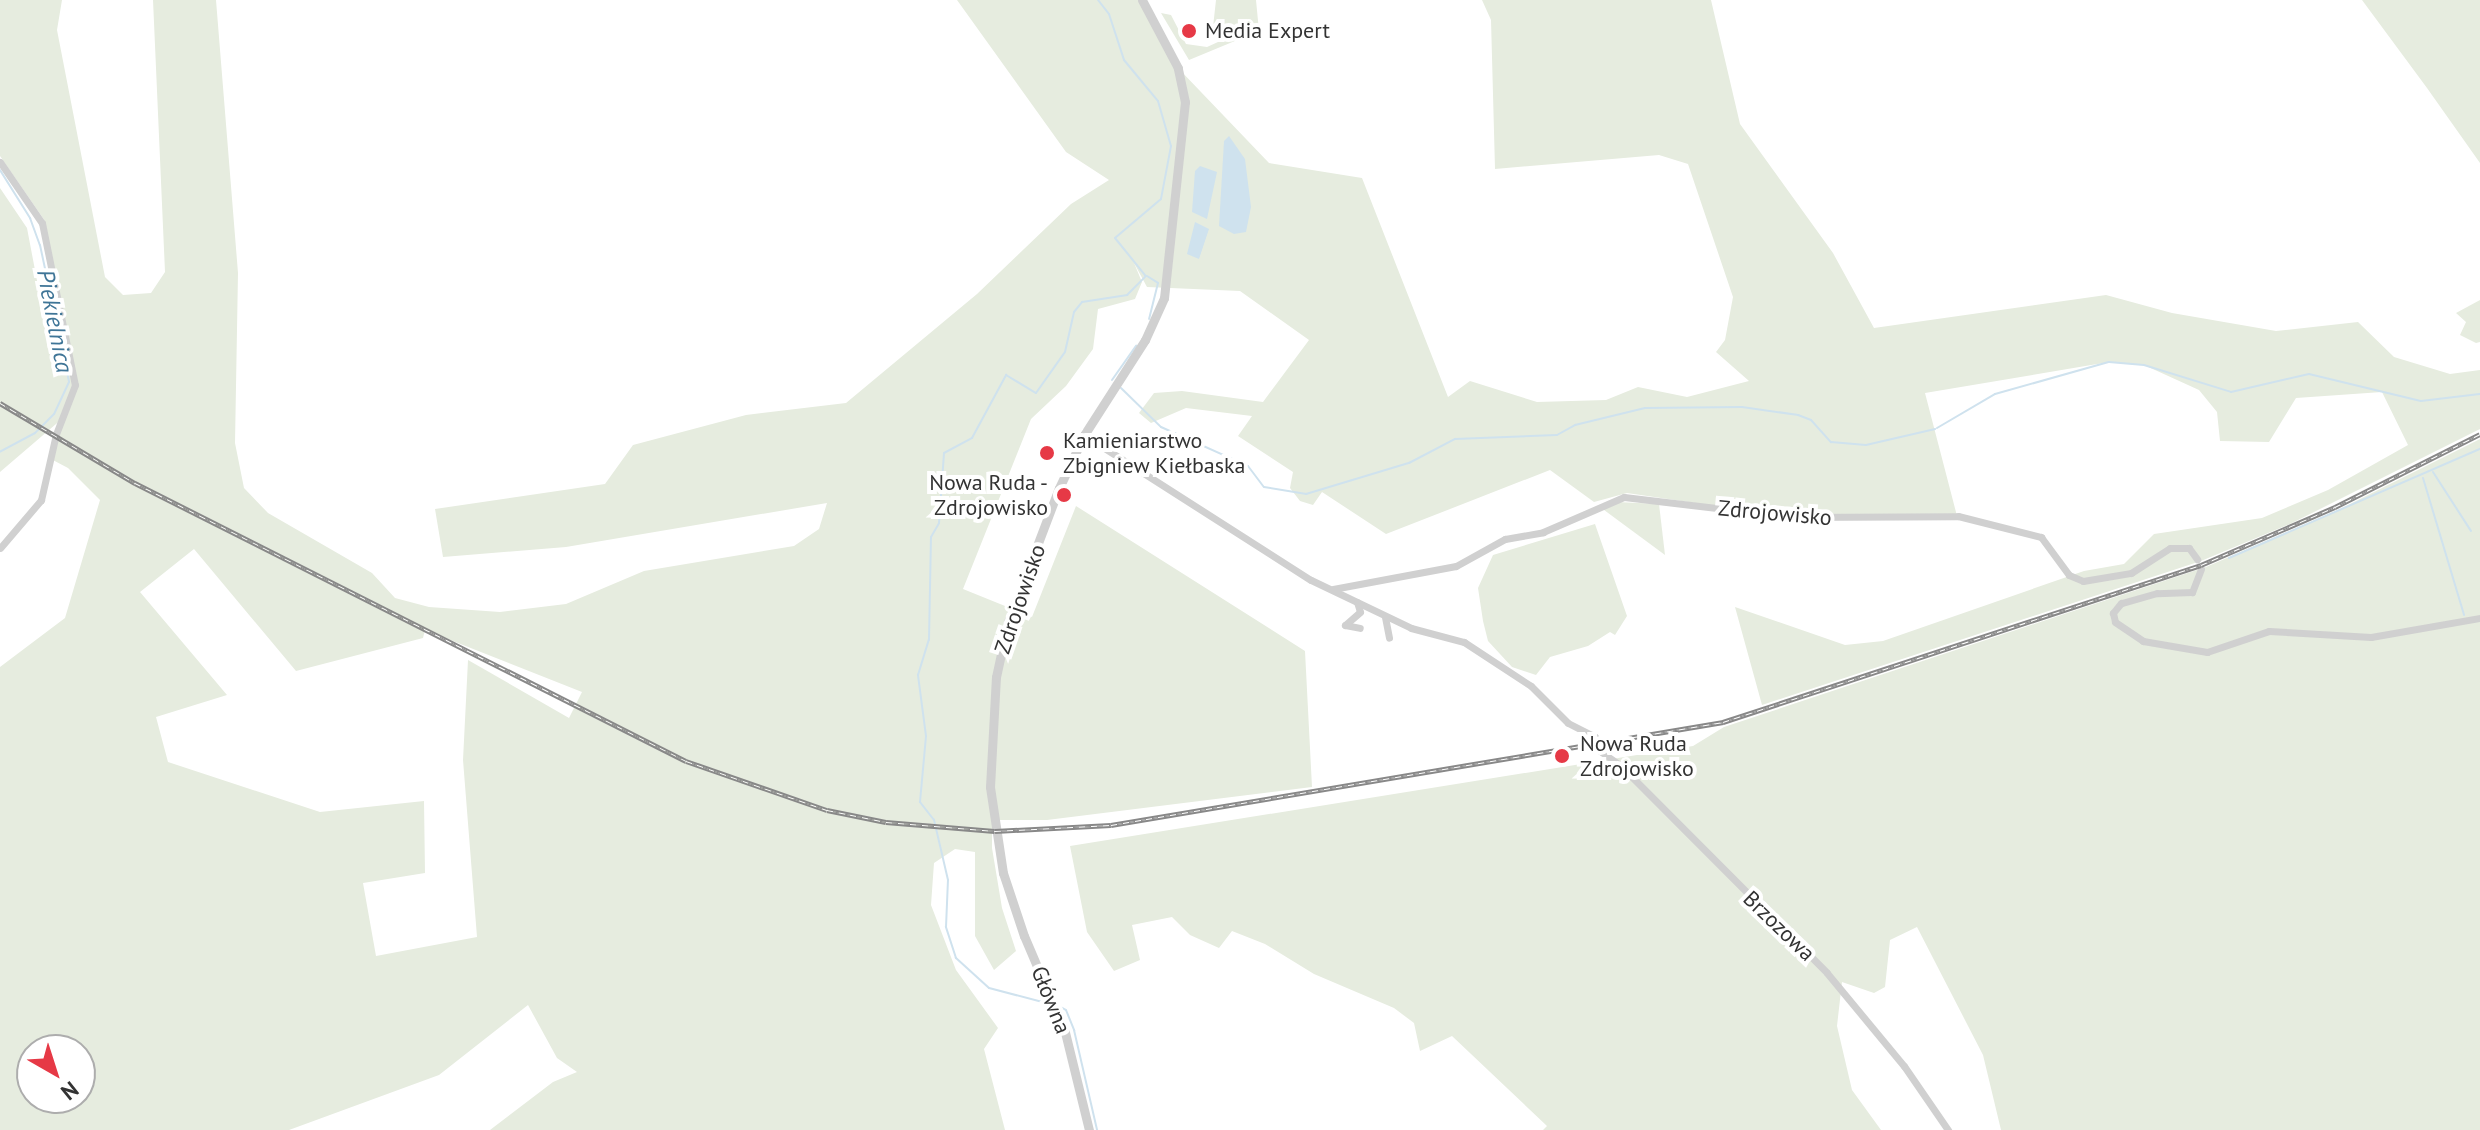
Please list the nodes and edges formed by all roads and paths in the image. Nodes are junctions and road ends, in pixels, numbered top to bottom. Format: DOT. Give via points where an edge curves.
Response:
graph roads {
  1 [pos="1142,0"];
  2 [pos="0,162"];
  3 [pos="1084,435"];
  4 [pos="0,548"];
  5 [pos="2197,559"];
  6 [pos="2201,569"];
  7 [pos="1333,589"];
  8 [pos="1357,602"];
  9 [pos="1385,617"];
  10 [pos="2480,618"];
  11 [pos="1360,628"];
  12 [pos="1389,638"];
  13 [pos="1003,873"];
  14 [pos="1089,1130"];
  15 [pos="1948,1130"];
  1 -- 3 [label="street, Zdrojowisko" via="1178,68 1185,102 1164,298 1145,340"];
  2 -- 4 [label="street" via="42,223 75,367 71,403 35,512"];
  3 -- 7 [label="street" via="1297,572"];
  3 -- 13 [label="street, Zdrojowisko" via="1008,622 997,668 990,787"];
  5 -- 7 [label="street, Zdrojowisko" via="2189,548 2170,548 2131,573 2083,581 2069,575 2041,537 1958,516 1791,517 1624,497 1543,532 1505,539 1456,566"];
  6 -- 10 [label="street" via="2201,581 2192,592 2157,593 2121,603 2113,613 2118,626 2134,638 2207,652 2269,631 2371,637"];
  7 -- 8 [label="street"];
  8 -- 9 [label="street"];
  8 -- 11 [label="street" via="1360,612 1345,625"];
  9 -- 12 [label="street"];
  9 -- 15 [label="street, Brzozowa" via="1464,642 1531,686 1568,723 1595,737 1600,751 1827,973"];
  13 -- 14 [label="street, Główna" via="1057,1011"];
}
